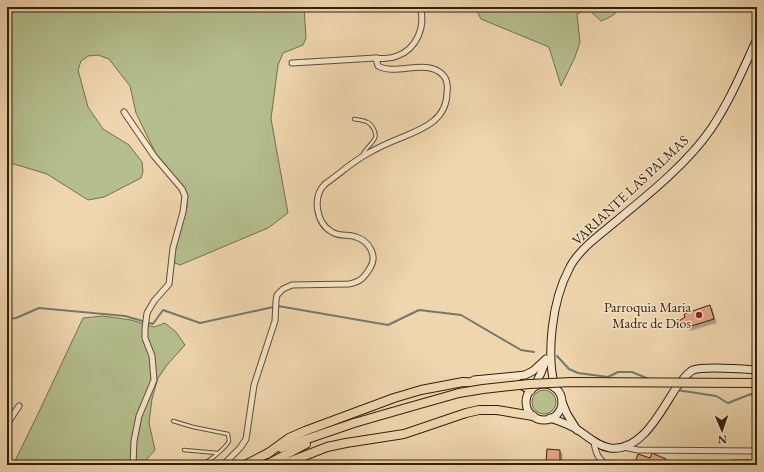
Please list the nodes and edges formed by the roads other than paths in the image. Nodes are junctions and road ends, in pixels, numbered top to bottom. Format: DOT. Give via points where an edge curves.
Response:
graph roads {
  1 [pos="420,7"];
  2 [pos="757,39"];
  3 [pos="376,58"];
  4 [pos="292,63"];
  5 [pos="124,112"];
  6 [pos="354,120"];
  7 [pos="362,157"];
  8 [pos="551,345"];
  9 [pos="546,359"];
  10 [pos="757,370"];
  11 [pos="463,382"];
  12 [pos="755,383"];
  13 [pos="556,388"];
  14 [pos="532,389"];
  15 [pos="562,401"];
  16 [pos="19,406"];
  17 [pos="533,416"];
  18 [pos="550,418"];
  19 [pos="174,421"];
  20 [pos="7,424"];
  21 [pos="578,430"];
  22 [pos="332,431"];
  23 [pos="594,441"];
  24 [pos="622,447"];
  25 [pos="184,450"];
  26 [pos="757,451"];
  27 [pos="218,453"];
  28 [pos="267,454"];
  29 [pos="133,465"];
  30 [pos="200,465"];
  31 [pos="223,465"];
  32 [pos="245,465"];
  33 [pos="266,465"];
  34 [pos="281,465"];
  35 [pos="607,465"];
  1 -- 3 [label="street" via="422,28 408,50 387,59"];
  2 -- 8 [label="main road, VARIANTE LAS PALMAS" via="711,129 695,149 677,168 581,251 569,268 558,296"];
  3 -- 4 [label="street"];
  3 -- 7 [label="street" via="378,66 387,70 417,67 433,69 442,74 448,88 447,98 438,117 423,129"];
  5 -- 29 [label="street" via="185,196 169,284 147,313 145,338 152,356 154,380 139,416"];
  6 -- 7 [label="lane" via="367,122 375,132 374,139"];
  7 -- 31 [label="street" via="323,186 317,204 322,221 331,232 356,236 364,240 372,250 371,267 362,280 356,283 292,285 277,295 275,321 254,385 246,438"];
  8 -- 9 [label="main road, VARIANTE LAS PALMAS"];
  8 -- 13 [label="main road, VARIANTE LAS PALMAS" via="551,369"];
  9 -- 11 [label="main road" via="525,375"];
  9 -- 14 [label="main road, VARIANTE LAS PALMAS"];
  10 -- 24 [label="main road" via="704,368 691,371 640,438"];
  11 -- 14 [label="main road" via="516,382"];
  11 -- 28 [label="main road" via="394,398 289,438"];
  12 -- 22 [label="main road, bridge" via="558,382 483,389 459,393"];
  13 -- 14 [label="main road" via="545,384"];
  13 -- 15 [label="main road"];
  14 -- 17 [label="main road" via="526,401"];
  15 -- 18 [label="main road" via="560,410"];
  15 -- 21 [label="main road"];
  16 -- 20 [label="street"];
  17 -- 18 [label="main road" via="539,419"];
  17 -- 34 [label="main road" via="479,410 404,434 327,447"];
  18 -- 21 [label="main road"];
  19 -- 27 [label="lane" via="228,434 228,444"];
  21 -- 23 [label="main road"];
  22 -- 28 [label="main road"];
  22 -- 33 [label="main road"];
  23 -- 24 [label="main road" via="610,448"];
  23 -- 35 [label="street" via="596,454"];
  24 -- 26 [label="street" via="638,450"];
  25 -- 27 [label="lane"];
  27 -- 30 [label="lane"];
  28 -- 32 [label="main road"];
}
